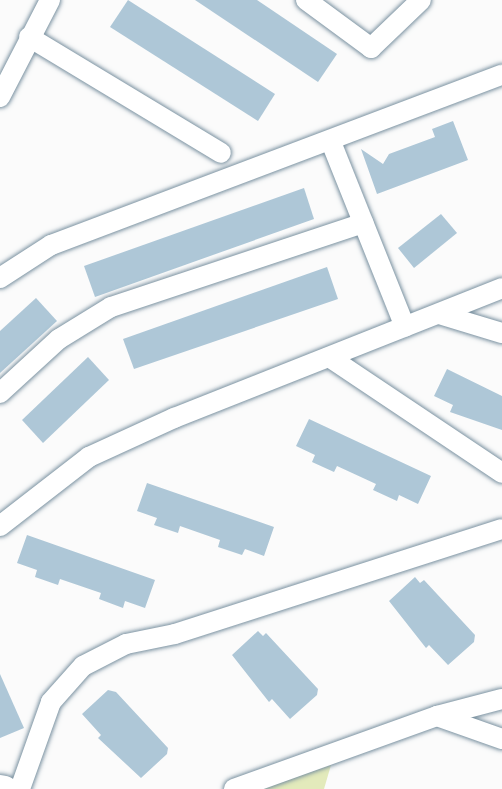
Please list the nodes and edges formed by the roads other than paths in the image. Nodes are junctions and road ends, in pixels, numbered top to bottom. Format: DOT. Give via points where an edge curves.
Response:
graph roads {
  1 [pos="50,0"];
  2 [pos="306,0"];
  3 [pos="421,0"];
  4 [pos="28,37"];
  5 [pos="502,75"];
  6 [pos="0,97"];
  7 [pos="331,142"];
  8 [pos="221,153"];
  9 [pos="363,224"];
  10 [pos="0,278"];
  11 [pos="502,288"];
  12 [pos="439,314"];
  13 [pos="405,327"];
  14 [pos="502,333"];
  15 [pos="329,357"];
  16 [pos="0,393"];
  17 [pos="502,473"];
  18 [pos="0,525"];
  19 [pos="502,529"];
  20 [pos="502,699"];
  21 [pos="437,716"];
  22 [pos="502,739"];
  23 [pos="20,789"];
  24 [pos="234,789"];
  1 -- 4 [label="street"];
  2 -- 3 [label="street" via="371,48"];
  4 -- 6 [label="street"];
  4 -- 8 [label="street"];
  5 -- 7 [label="street"];
  7 -- 9 [label="street"];
  7 -- 10 [label="street" via="51,245"];
  9 -- 13 [label="street"];
  9 -- 16 [label="street" via="111,307 59,339"];
  11 -- 12 [label="street"];
  12 -- 13 [label="street"];
  12 -- 14 [label="street"];
  13 -- 15 [label="street"];
  15 -- 17 [label="street"];
  15 -- 18 [label="street" via="89,457"];
  19 -- 23 [label="street" via="175,634 126,644 83,666 51,702"];
  20 -- 21 [label="street"];
  21 -- 22 [label="street"];
  21 -- 24 [label="street"];
}
